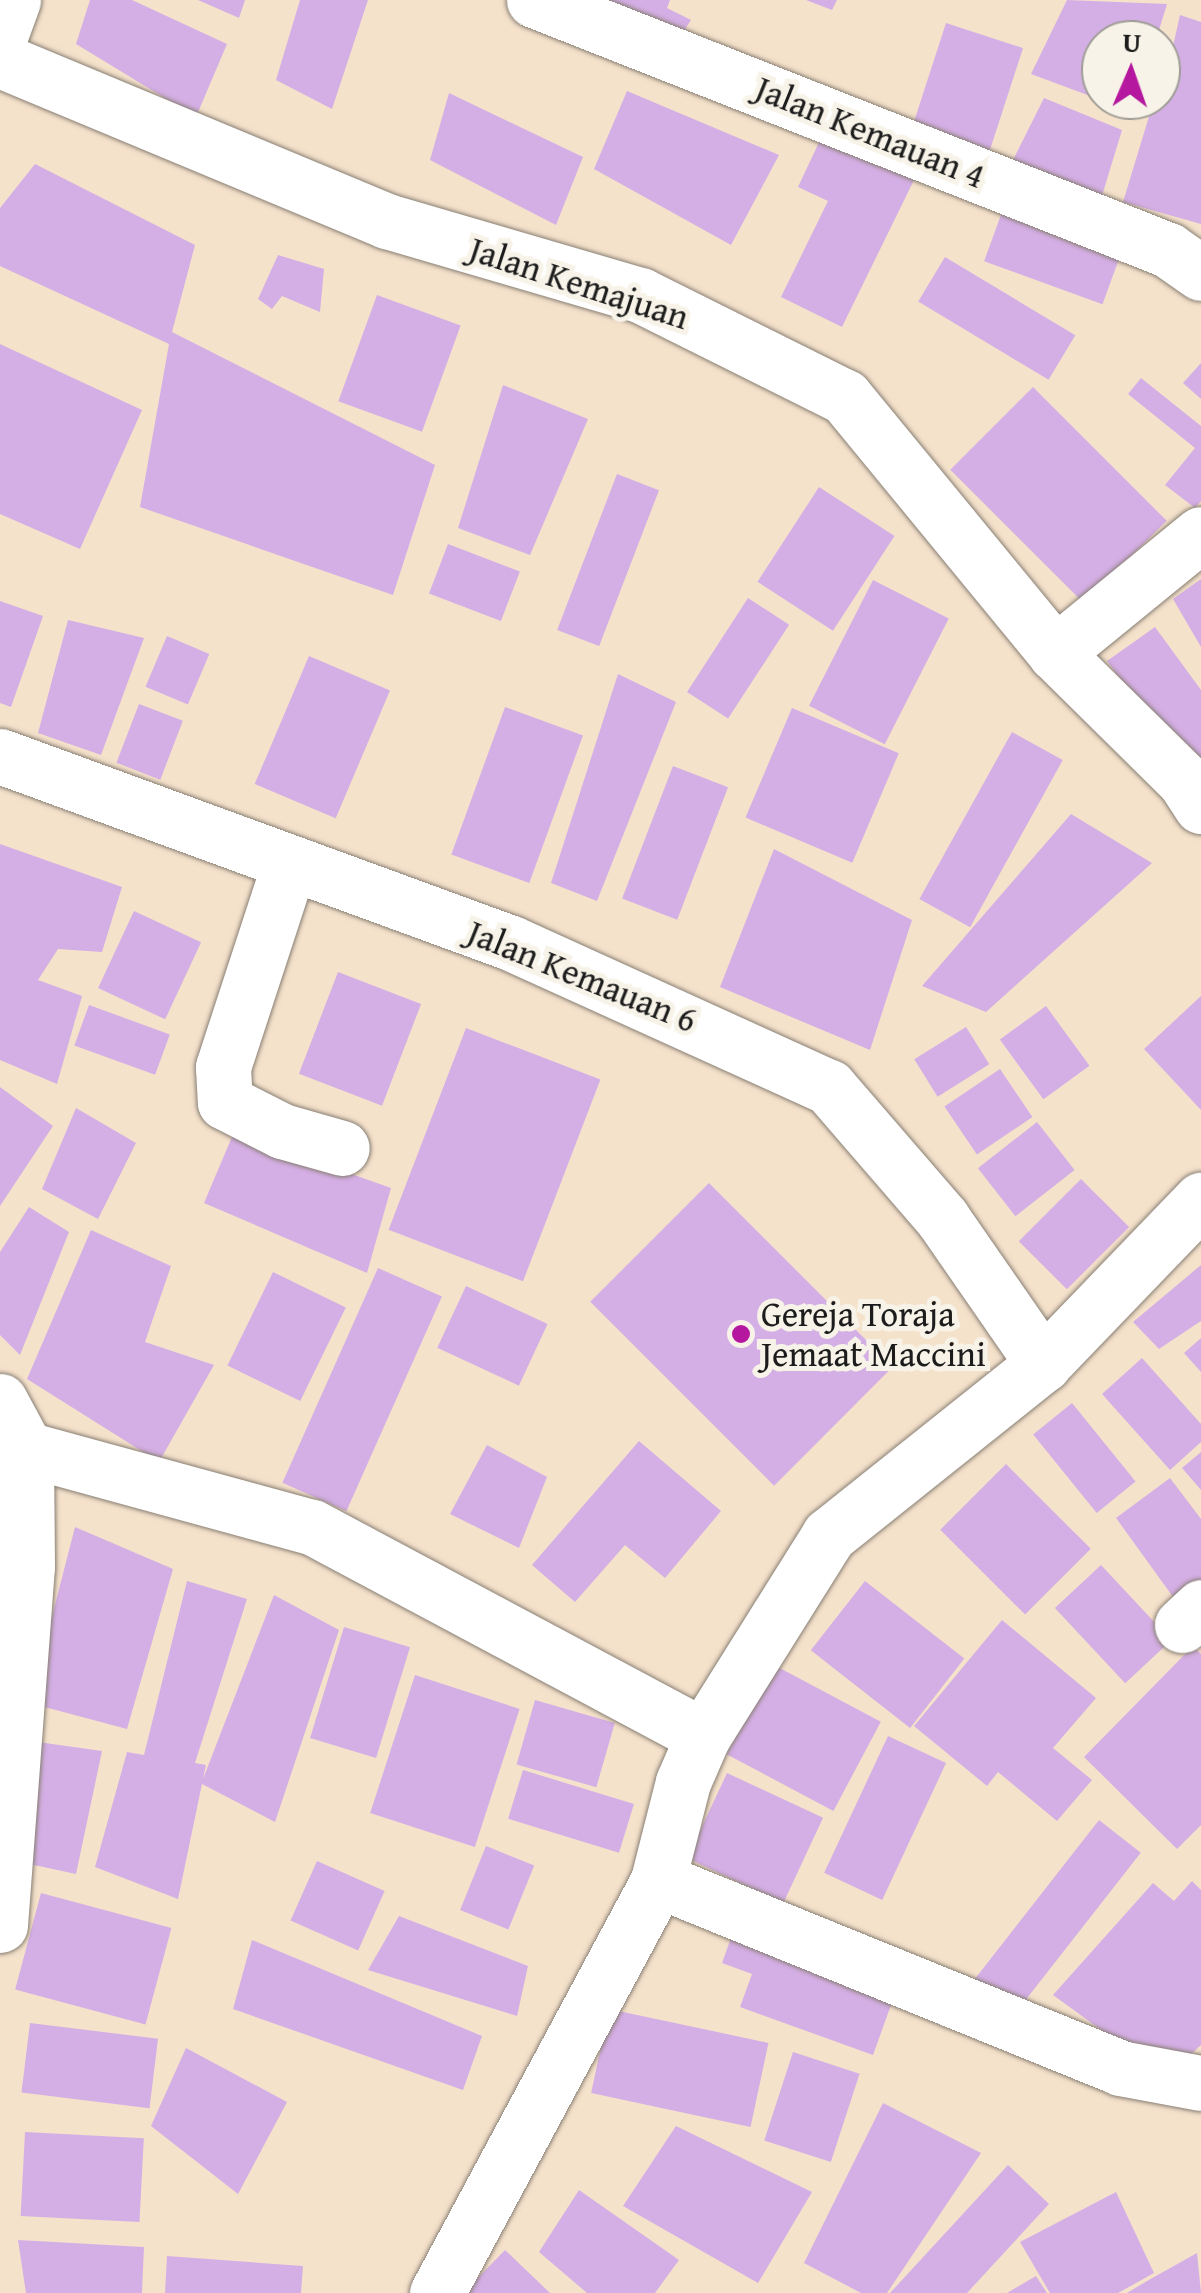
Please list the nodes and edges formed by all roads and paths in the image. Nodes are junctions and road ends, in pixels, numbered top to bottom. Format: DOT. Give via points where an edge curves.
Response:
graph roads {
  1 [pos="13,0"];
  2 [pos="534,0"];
  3 [pos="0,36"];
  4 [pos="0,60"];
  5 [pos="1201,273"];
  6 [pos="1201,534"];
  7 [pos="1054,653"];
  8 [pos="0,756"];
  9 [pos="1201,806"];
  10 [pos="289,865"];
  11 [pos="342,1148"];
  12 [pos="1201,1200"];
  13 [pos="1043,1364"];
  14 [pos="0,1402"];
  15 [pos="26,1448"];
  16 [pos="14,1566"];
  17 [pos="703,1736"];
  18 [pos="658,1880"];
  19 [pos="0,1925"];
  20 [pos="1201,2082"];
  21 [pos="437,2293"];
  1 -- 3 [label="street"];
  2 -- 5 [label="street, Jalan Kemauan 4" via="1168,250"];
  4 -- 7 [label="street, Jalan Kemajuan" via="386,222 640,295 845,397"];
  6 -- 7 [label="street"];
  7 -- 9 [label="street, Jalan Kemajuan" via="1184,780"];
  8 -- 10 [label="street, Jalan Kemauan 6"];
  10 -- 11 [label="street" via="223,1067 225,1102 282,1132"];
  10 -- 13 [label="street, Jalan Kemauan 6" via="511,943 829,1087 942,1218"];
  12 -- 13 [label="street"];
  13 -- 17 [label="street" via="829,1535"];
  14 -- 15 [label="street"];
  15 -- 16 [label="street"];
  15 -- 17 [label="street" via="312,1527"];
  16 -- 19 [label="street"];
  17 -- 18 [label="street" via="683,1782"];
  18 -- 20 [label="street" via="1120,2068"];
  18 -- 21 [label="street"];
}
